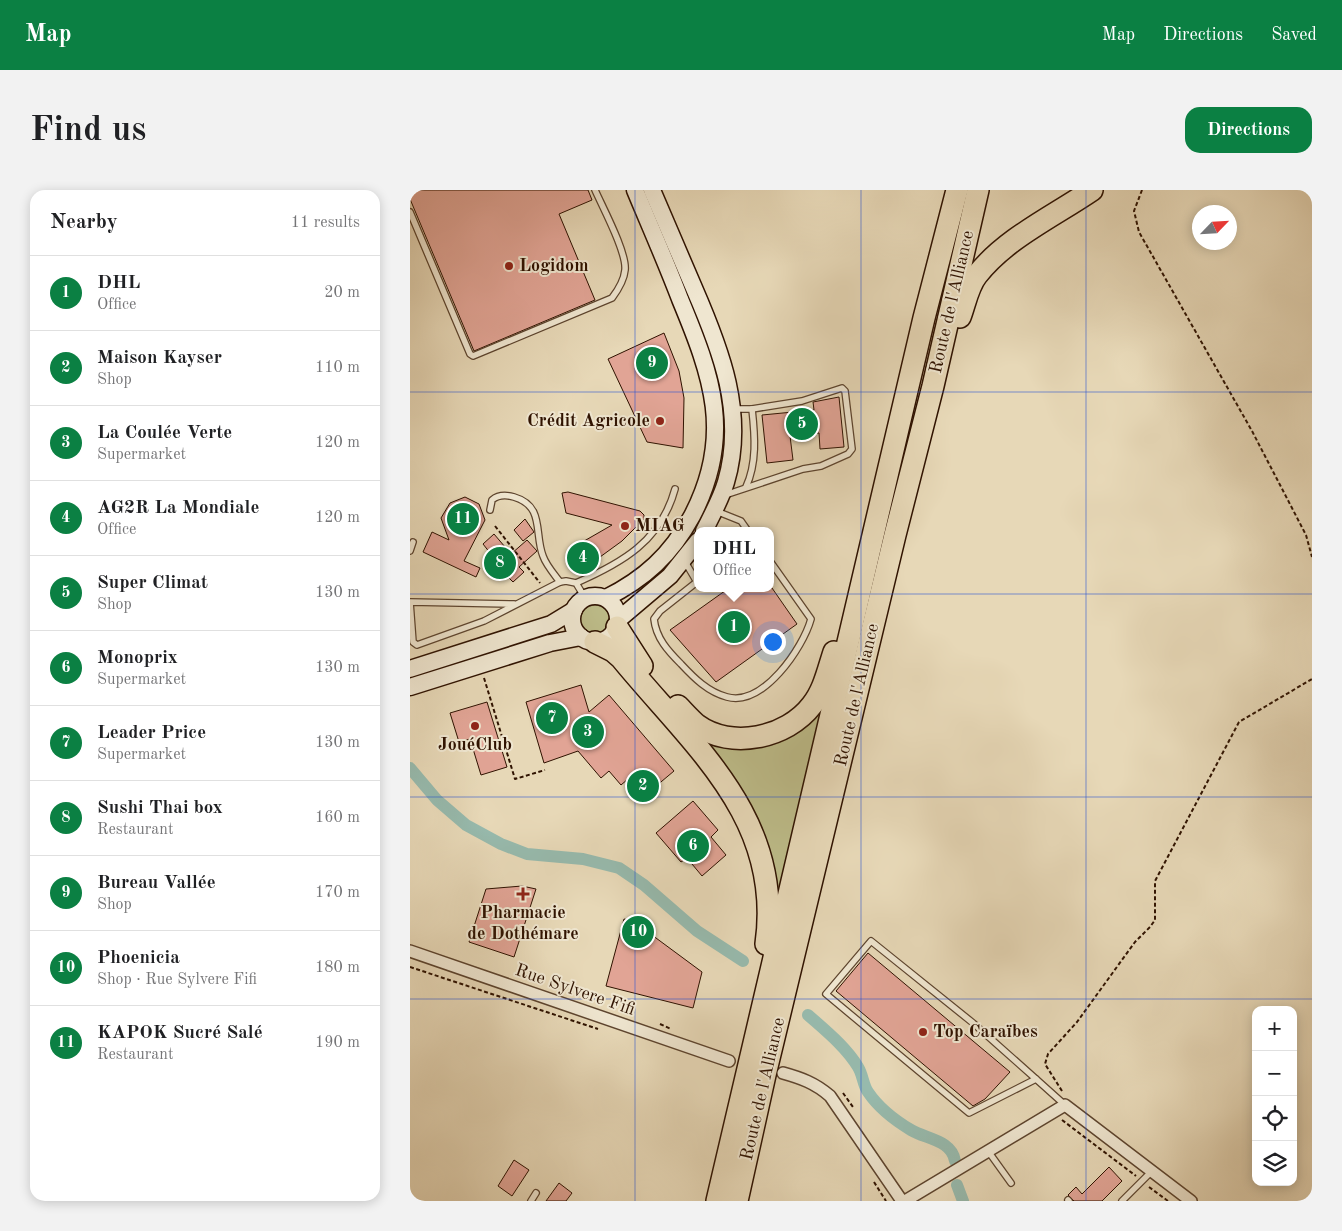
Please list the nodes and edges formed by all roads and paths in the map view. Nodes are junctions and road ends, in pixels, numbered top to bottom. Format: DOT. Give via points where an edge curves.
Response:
graph roads {
  1 [pos="596,190"];
  2 [pos="635,190"];
  3 [pos="652,190"];
  4 [pos="978,190"];
  5 [pos="1092,190"];
  6 [pos="1142,190"];
  7 [pos="956,192"];
  8 [pos="410,212"];
  9 [pos="732,409"];
  10 [pos="752,409"];
  11 [pos="746,487"];
  12 [pos="675,489"];
  13 [pos="717,504"];
  14 [pos="490,510"];
  15 [pos="495,526"];
  16 [pos="706,527"];
  17 [pos="745,527"];
  18 [pos="895,535"];
  19 [pos="413,542"];
  20 [pos="694,546"];
  21 [pos="410,551"];
  22 [pos="1312,557"];
  23 [pos="684,560"];
  24 [pos="867,560"];
  25 [pos="774,568"];
  26 [pos="694,576"];
  27 [pos="560,582"];
  28 [pos="694,583"];
  29 [pos="576,584"];
  30 [pos="545,590"];
  31 [pos="585,598"];
  32 [pos="606,598"];
  33 [pos="410,600"];
  34 [pos="514,604"];
  35 [pos="574,610"];
  36 [pos="617,624"];
  37 [pos="588,640"];
  38 [pos="410,669"];
  39 [pos="482,674"];
  40 [pos="1312,679"];
  41 [pos="410,687"];
  42 [pos="545,770"];
  43 [pos="410,951"];
  44 [pos="756,1033"];
  45 [pos="729,1061"];
  46 [pos="783,1073"];
  47 [pos="1036,1079"];
  48 [pos="1065,1105"];
  49 [pos="1058,1119"];
  50 [pos="988,1151"];
  51 [pos="1152,1171"];
  52 [pos="1142,1181"];
  53 [pos="1011,1183"];
  54 [pos="536,1193"];
  55 [pos="728,1198"];
  56 [pos="1185,1199"];
  57 [pos="531,1201"];
  58 [pos="904,1201"];
  59 [pos="1122,1201"];
  60 [pos="1168,1201"];
  1 -- 8 [label="lane" via="623,256 625,270 622,283 612,298 474,356 470,354"];
  2 -- 32 [label="main road" via="703,352 712,391 715,435 704,491 676,541 651,571"];
  3 -- 9 [label="main road" via="718,344 726,369"];
  4 -- 18 [label="highway, Route de l'Alliance"];
  5 -- 18 [label="highway" via="1002,250 976,276 958,322 914,492"];
  6 -- 22 [label="path" via="1134,211 1139,232 1252,431 1306,535"];
  7 -- 24 [label="highway, Route de l'Alliance"];
  9 -- 10 [label="lane"];
  9 -- 13 [label="main road" via="731,458"];
  10 -- 11 [label="lane" via="754,450 752,474"];
  10 -- 11 [label="lane" via="802,401 842,388 852,449 821,466"];
  11 -- 13 [label="lane"];
  12 -- 29 [label="lane" via="670,509 650,536 624,560"];
  13 -- 16 [label="main road"];
  13 -- 17 [label="lane"];
  14 -- 27 [label="lane" via="492,500 499,496 516,498 531,507 538,518 542,556"];
  15 -- 30 [label="path"];
  18 -- 55 [label="highway, Route de l'Alliance" via="765,1075"];
  19 -- 21 [label="lane"];
  20 -- 23 [label="main road"];
  23 -- 26 [label="lane"];
  23 -- 36 [label="main road"];
  24 -- 36 [label="highway" via="817,698 795,720 761,737 720,735 697,725 639,662"];
  24 -- 44 [label="highway, Route de l'Alliance"];
  25 -- 28 [label="lane" via="811,619 808,632 789,662 764,687 743,698 728,697 698,682 664,646 655,626 654,619 660,611"];
  27 -- 29 [label="lane"];
  27 -- 30 [label="lane"];
  29 -- 31 [label="lane"];
  30 -- 34 [label="lane"];
  31 -- 32 [label="main road"];
  31 -- 35 [label="main road"];
  32 -- 36 [label="main road" via="616,610"];
  33 -- 34 [label="lane"];
  33 -- 34 [label="lane" via="413,642 417,645 484,621"];
  35 -- 37 [label="main road" via="573,625"];
  35 -- 38 [label="main road" via="551,624"];
  36 -- 37 [label="main road" via="606,639"];
  37 -- 41 [label="main road" via="550,643"];
  37 -- 44 [label="highway" via="621,658 729,788 752,829 764,866 769,922"];
  39 -- 42 [label="path" via="515,779"];
  40 -- 48 [label="path" via="1239,722 1155,881 1155,920 1134,942 1078,1022 1048,1054 1045,1064 1062,1090"];
  43 -- 45 [label="street, Rue Sylvere Fifi"];
  44 -- 55 [label="highway, Route de l'Alliance"];
  46 -- 58 [label="street" via="812,1082 830,1096"];
  47 -- 47 [label="lane" via="973,1023 871,941 826,994 969,1114"];
  47 -- 48 [label="lane"];
  48 -- 50 [label="street"];
  48 -- 51 [label="street"];
  49 -- 52 [label="path"];
  50 -- 53 [label="lane"];
  50 -- 58 [label="street"];
  51 -- 52 [label="lane"];
  51 -- 56 [label="street"];
  52 -- 59 [label="lane"];
  52 -- 60 [label="path"];
  54 -- 57 [label="lane"];
}
